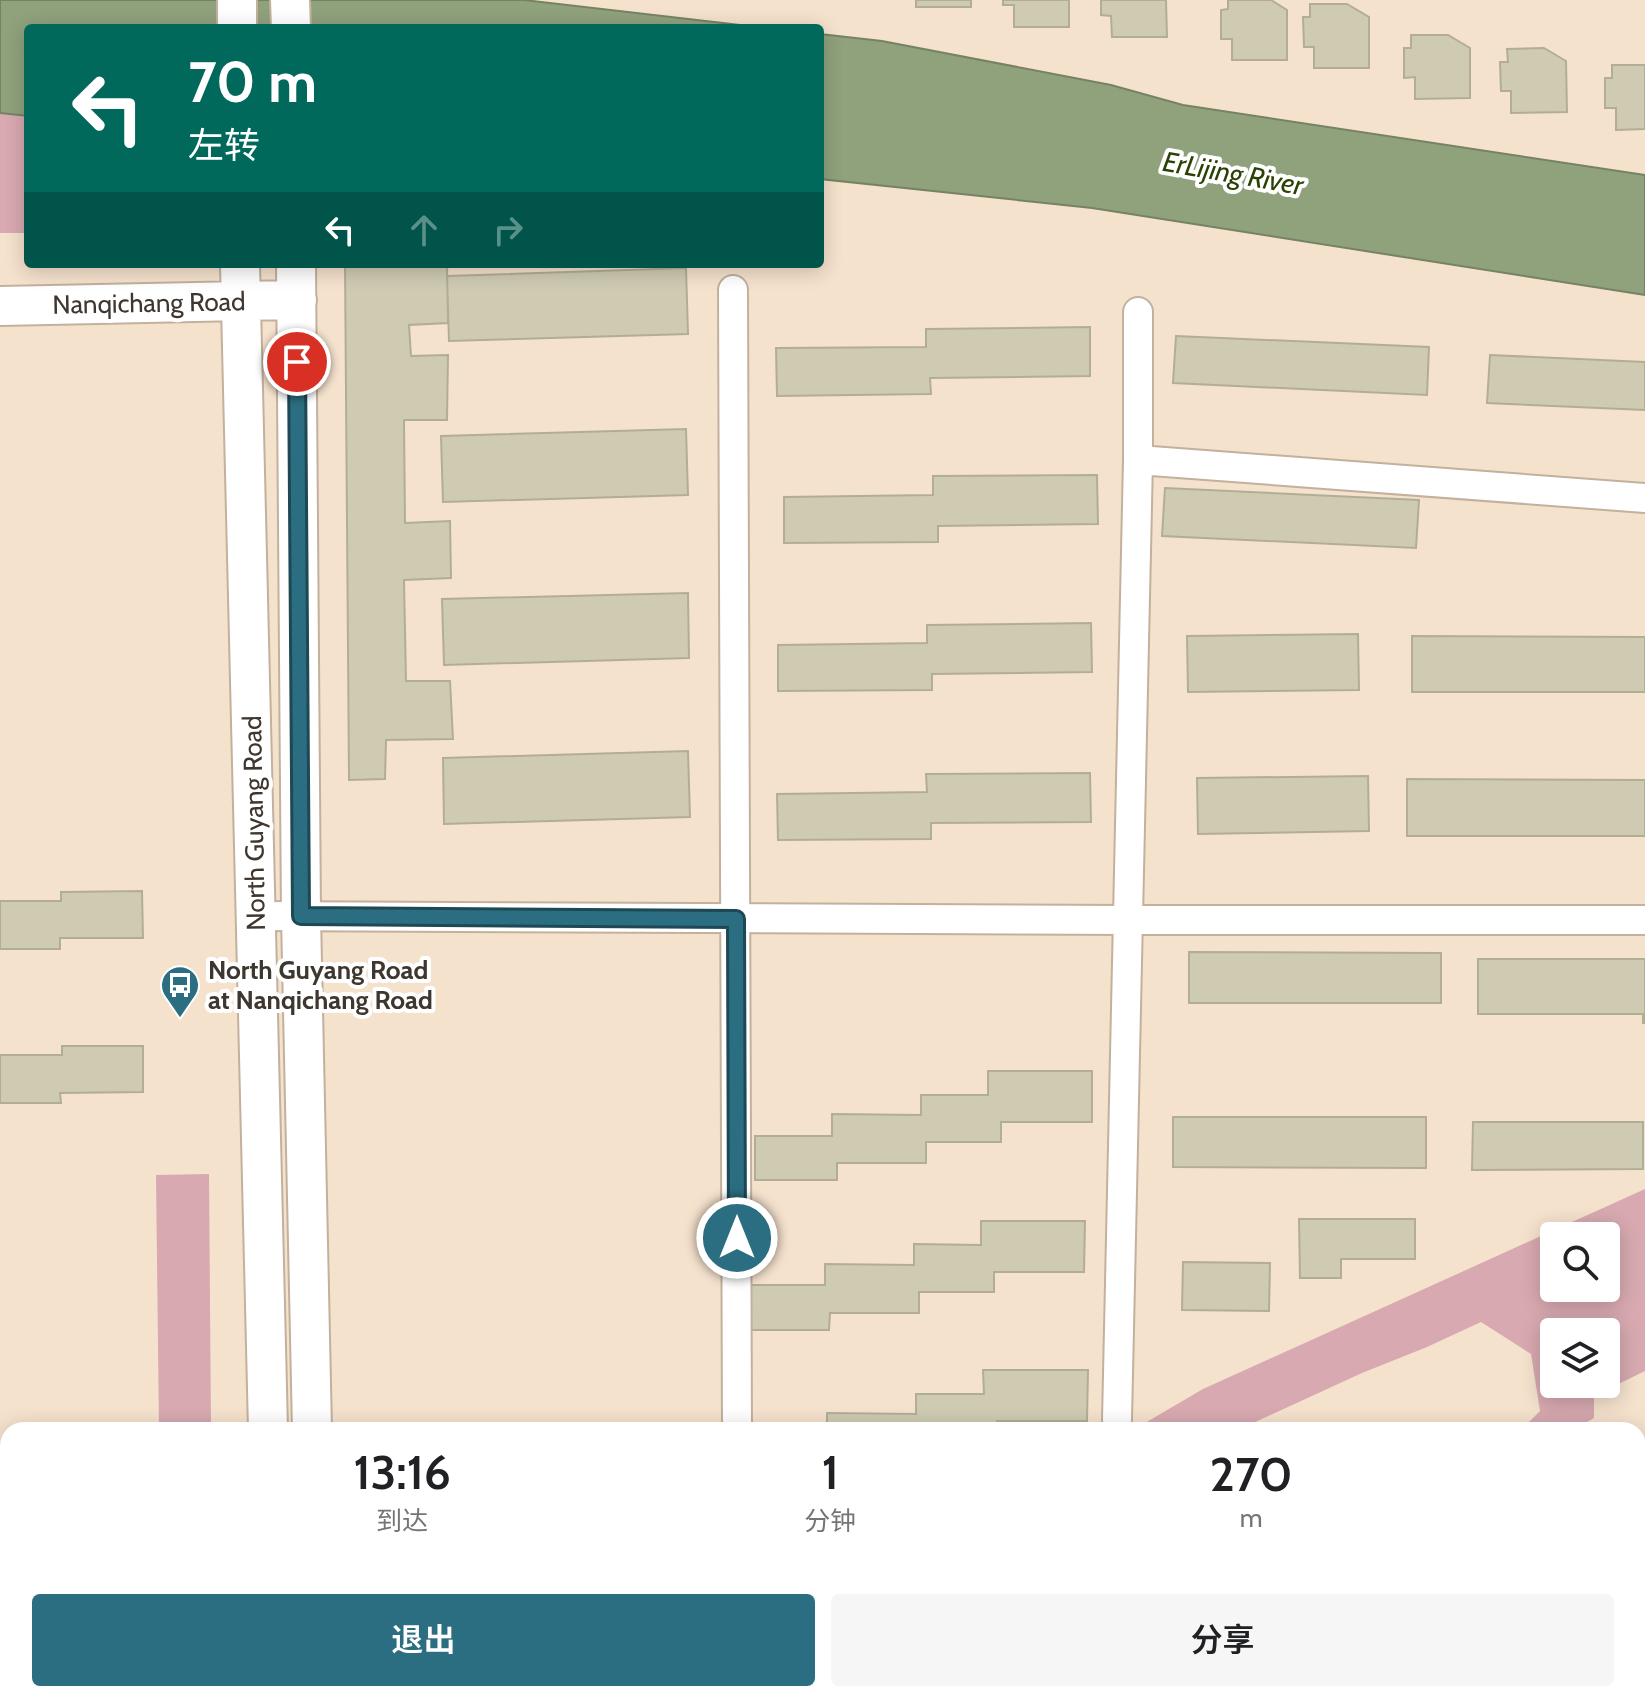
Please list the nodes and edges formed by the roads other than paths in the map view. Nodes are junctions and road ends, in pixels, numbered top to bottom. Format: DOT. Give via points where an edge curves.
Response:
graph roads {
  1 [pos="237,0"];
  2 [pos="290,0"];
  3 [pos="237,24"];
  4 [pos="291,24"];
  5 [pos="241,282"];
  6 [pos="297,282"];
  7 [pos="733,290"];
  8 [pos="0,306"];
  9 [pos="1138,312"];
  10 [pos="1138,460"];
  11 [pos="1645,498"];
  12 [pos="256,916"];
  13 [pos="301,916"];
  14 [pos="736,919"];
  15 [pos="1129,920"];
  16 [pos="1645,920"];
  17 [pos="1117,1420"];
  18 [pos="268,1422"];
  19 [pos="312,1422"];
  20 [pos="737,1422"];
  1 -- 3 [label="main road"];
  2 -- 4 [label="main road"];
  5 -- 6 [label="main road, Nanqichang Road"];
  5 -- 8 [label="main road, Nanqichang Road"];
  5 -- 12 [label="main road, North Guyang Road"];
  6 -- 13 [label="main road, North Guyang Road"];
  7 -- 14 [label="street"];
  9 -- 10 [label="street"];
  10 -- 11 [label="street"];
  10 -- 15 [label="street"];
  12 -- 13 [label="street"];
  12 -- 18 [label="main road, North Guyang Road"];
  13 -- 14 [label="street"];
  13 -- 19 [label="main road, North Guyang Road"];
  14 -- 15 [label="street"];
  14 -- 20 [label="street"];
  15 -- 16 [label="street"];
  15 -- 17 [label="street"];
}
